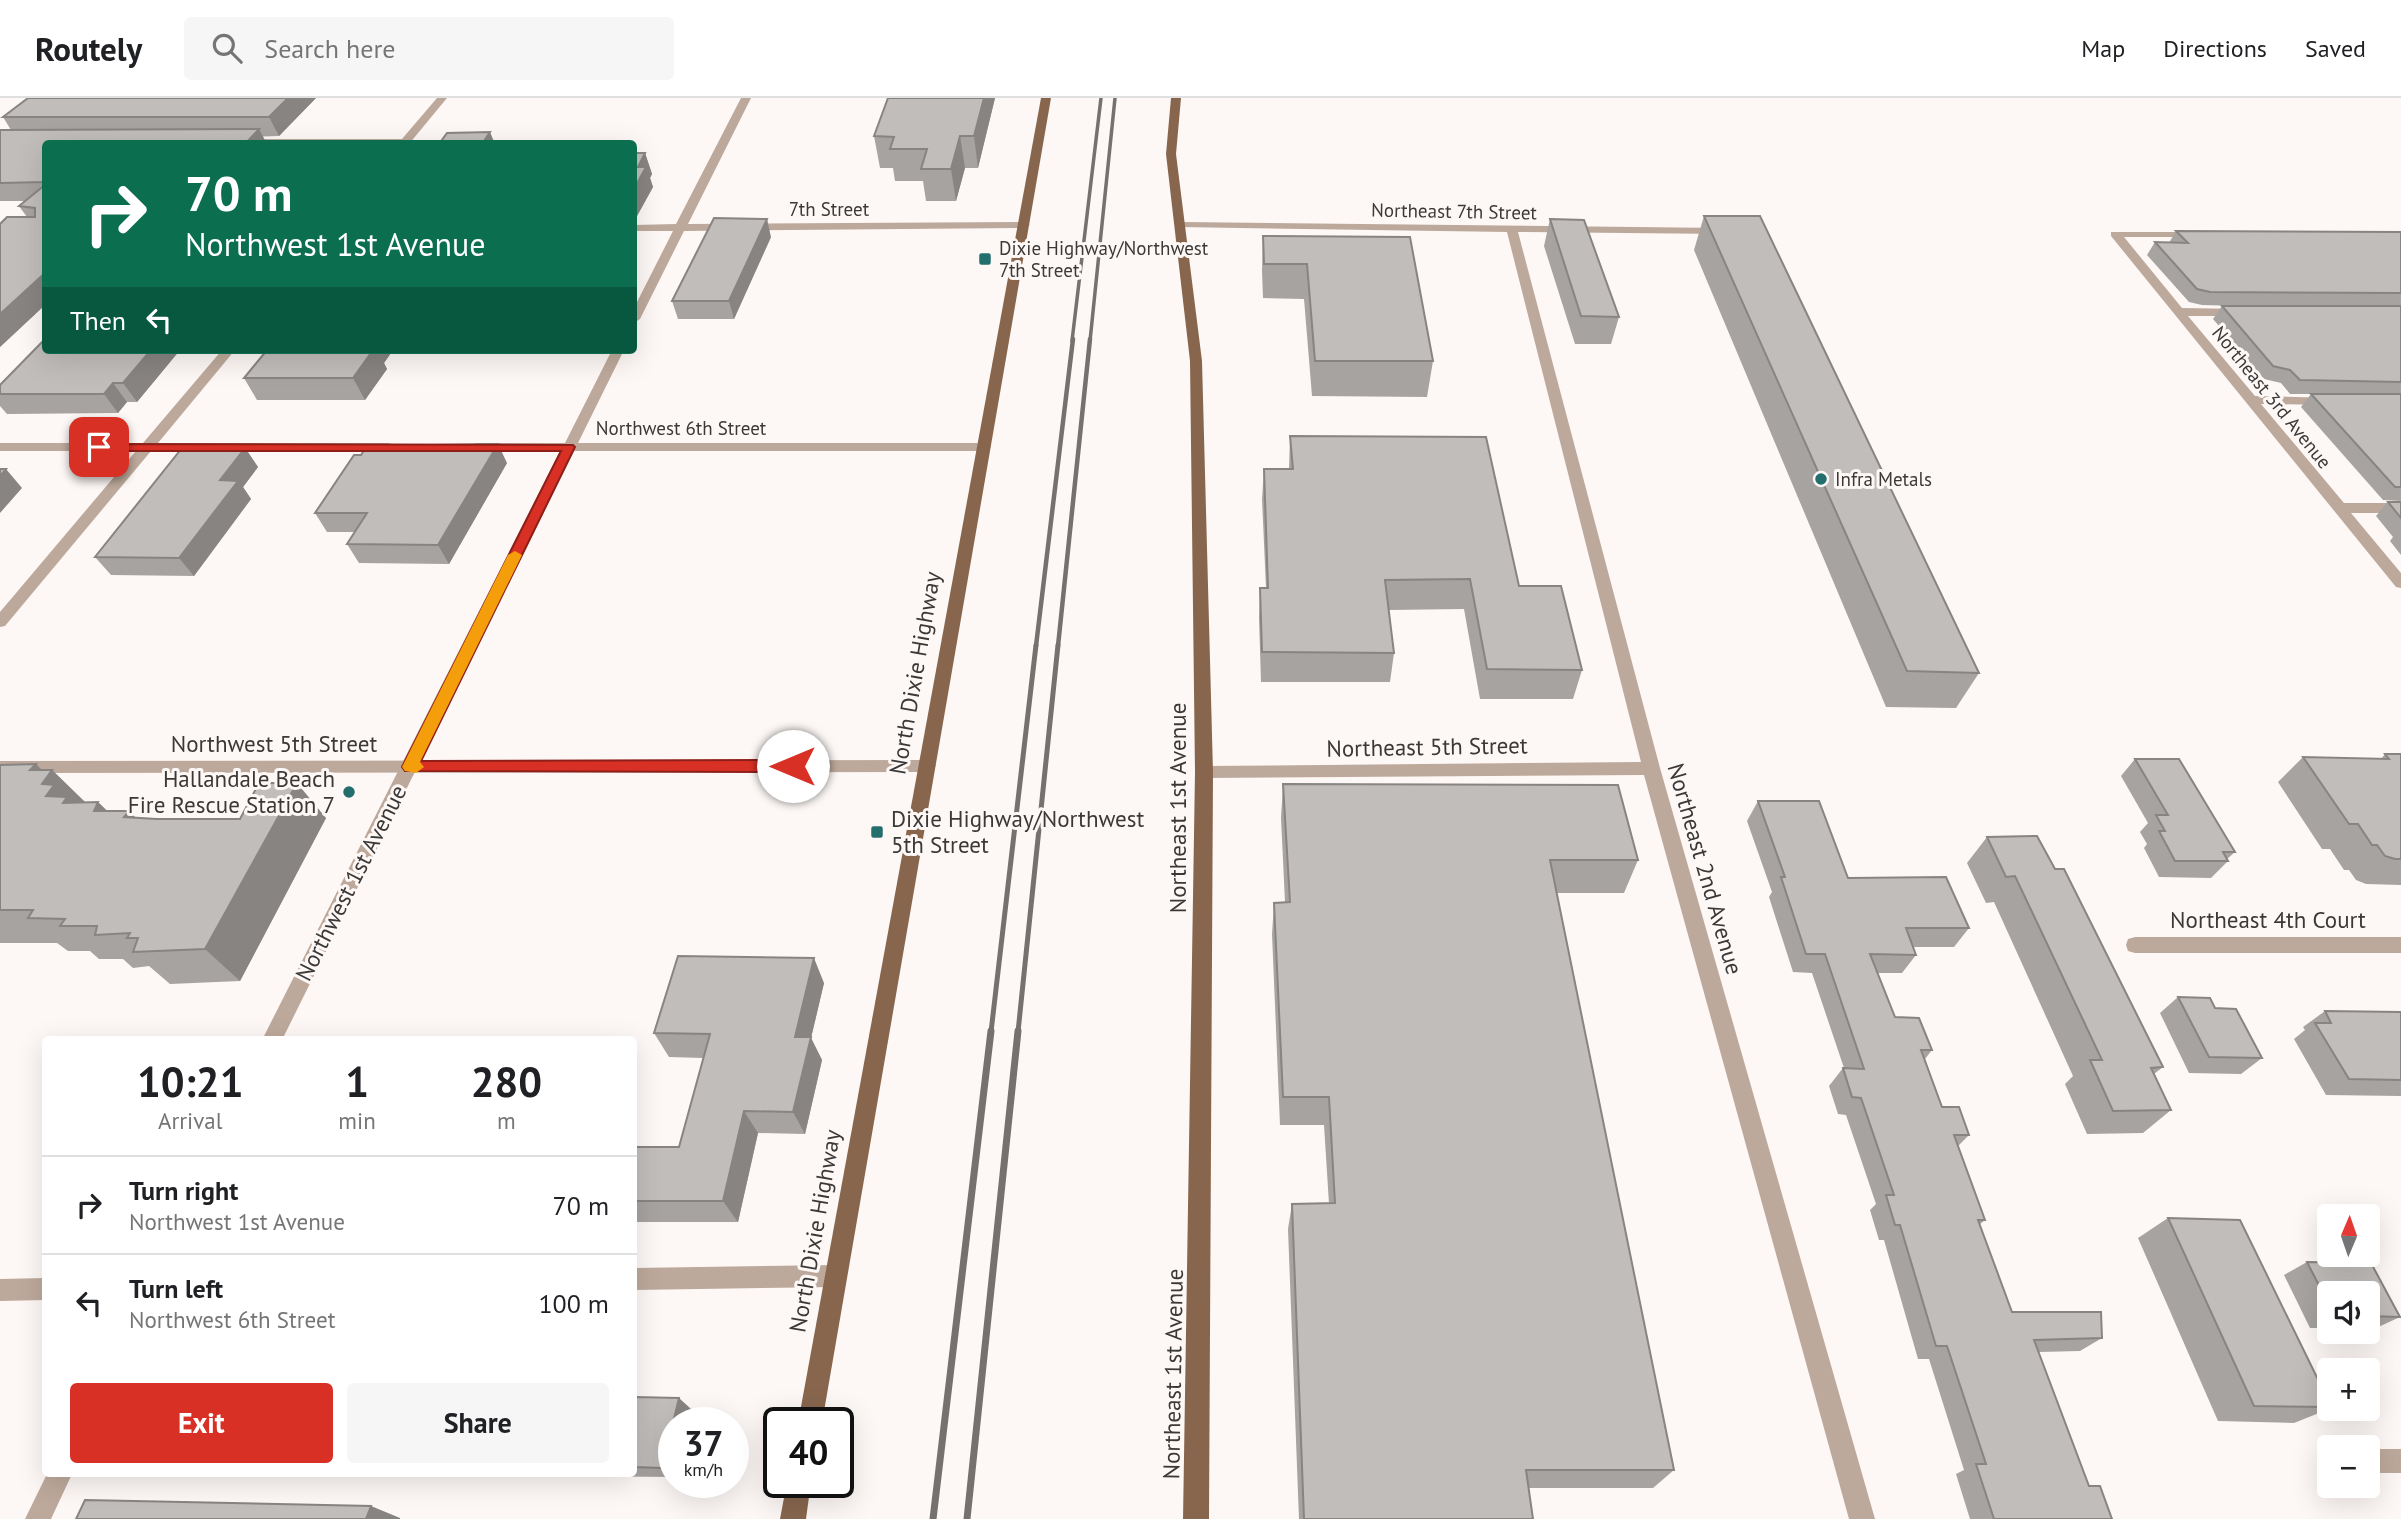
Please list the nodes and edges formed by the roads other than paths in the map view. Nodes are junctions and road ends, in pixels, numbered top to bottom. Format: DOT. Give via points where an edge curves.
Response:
graph roads {
  1 [pos="442,98"];
  2 [pos="746,98"];
  3 [pos="1046,98"];
  4 [pos="1176,98"];
  5 [pos="406,140"];
  6 [pos="1024,225"];
  7 [pos="1181,225"];
  8 [pos="679,227"];
  9 [pos="637,228"];
  10 [pos="1512,229"];
  11 [pos="1726,231"];
  12 [pos="2206,234"];
  13 [pos="2178,312"];
  14 [pos="2262,312"];
  15 [pos="637,313"];
  16 [pos="226,354"];
  17 [pos="616,354"];
  18 [pos="2249,400"];
  19 [pos="2346,401"];
  20 [pos="0,447"];
  21 [pos="148,447"];
  22 [pos="406,447"];
  23 [pos="460,447"];
  24 [pos="569,447"];
  25 [pos="984,447"];
  26 [pos="2340,508"];
  27 [pos="2401,508"];
  28 [pos="2401,583"];
  29 [pos="0,622"];
  30 [pos="927,766"];
  31 [pos="0,767"];
  32 [pos="410,767"];
  33 [pos="1651,768"];
  34 [pos="1204,772"];
  35 [pos="2135,945"];
  36 [pos="2401,945"];
  37 [pos="274,1036"];
  38 [pos="836,1276"];
  39 [pos="637,1279"];
  40 [pos="42,1289"];
  41 [pos="0,1290"];
  42 [pos="813,1407"];
  43 [pos="2380,1461"];
  44 [pos="2401,1461"];
  45 [pos="59,1477"];
  46 [pos="796,1498"];
  47 [pos="38,1519"];
  48 [pos="793,1519"];
  49 [pos="1196,1519"];
  50 [pos="1862,1519"];
  1 -- 5 [label="street"];
  2 -- 8 [label="street"];
  3 -- 6 [label="main road, North Dixie Highway"];
  4 -- 7 [label="main road, Northeast 1st Avenue" via="1171,154"];
  6 -- 8 [label="street, 7th Street"];
  6 -- 25 [label="main road, North Dixie Highway"];
  7 -- 10 [label="street, Northeast 7th Street"];
  7 -- 34 [label="main road, Northeast 1st Avenue" via="1196,361"];
  8 -- 9 [label="street, 7th Street"];
  8 -- 15 [label="street"];
  10 -- 11 [label="street, Northeast 7th Street"];
  10 -- 33 [label="street, Northeast 2nd Avenue"];
  12 -- 13 [label="street, Northeast 3rd Avenue" via="2115,234"];
  13 -- 14 [label="street"];
  13 -- 18 [label="street, Northeast 3rd Avenue"];
  16 -- 21 [label="street"];
  17 -- 24 [label="street, Northwest 1st Avenue"];
  18 -- 19 [label="street"];
  18 -- 26 [label="street, Northeast 3rd Avenue"];
  20 -- 21 [label="street"];
  21 -- 22 [label="street"];
  21 -- 29 [label="street"];
  23 -- 24 [label="street, Northwest 6th Street"];
  24 -- 25 [label="street, Northwest 6th Street"];
  24 -- 32 [label="street, Northwest 1st Avenue"];
  25 -- 30 [label="main road, North Dixie Highway"];
  26 -- 27 [label="street"];
  26 -- 28 [label="street, Northeast 3rd Avenue"];
  30 -- 32 [label="street, Northwest 5th Street"];
  30 -- 38 [label="main road, North Dixie Highway"];
  31 -- 32 [label="street, Northwest 5th Street"];
  32 -- 37 [label="street, Northwest 1st Avenue"];
  33 -- 34 [label="street, Northeast 5th Street"];
  33 -- 50 [label="street, Northeast 2nd Avenue"];
  34 -- 49 [label="main road, Northeast 1st Avenue"];
  35 -- 36 [label="street, Northeast 4th Court"];
  38 -- 39 [label="street"];
  38 -- 42 [label="main road, North Dixie Highway"];
  40 -- 41 [label="street"];
  43 -- 44 [label="street"];
  45 -- 47 [label="street"];
  46 -- 48 [label="main road"];
}
